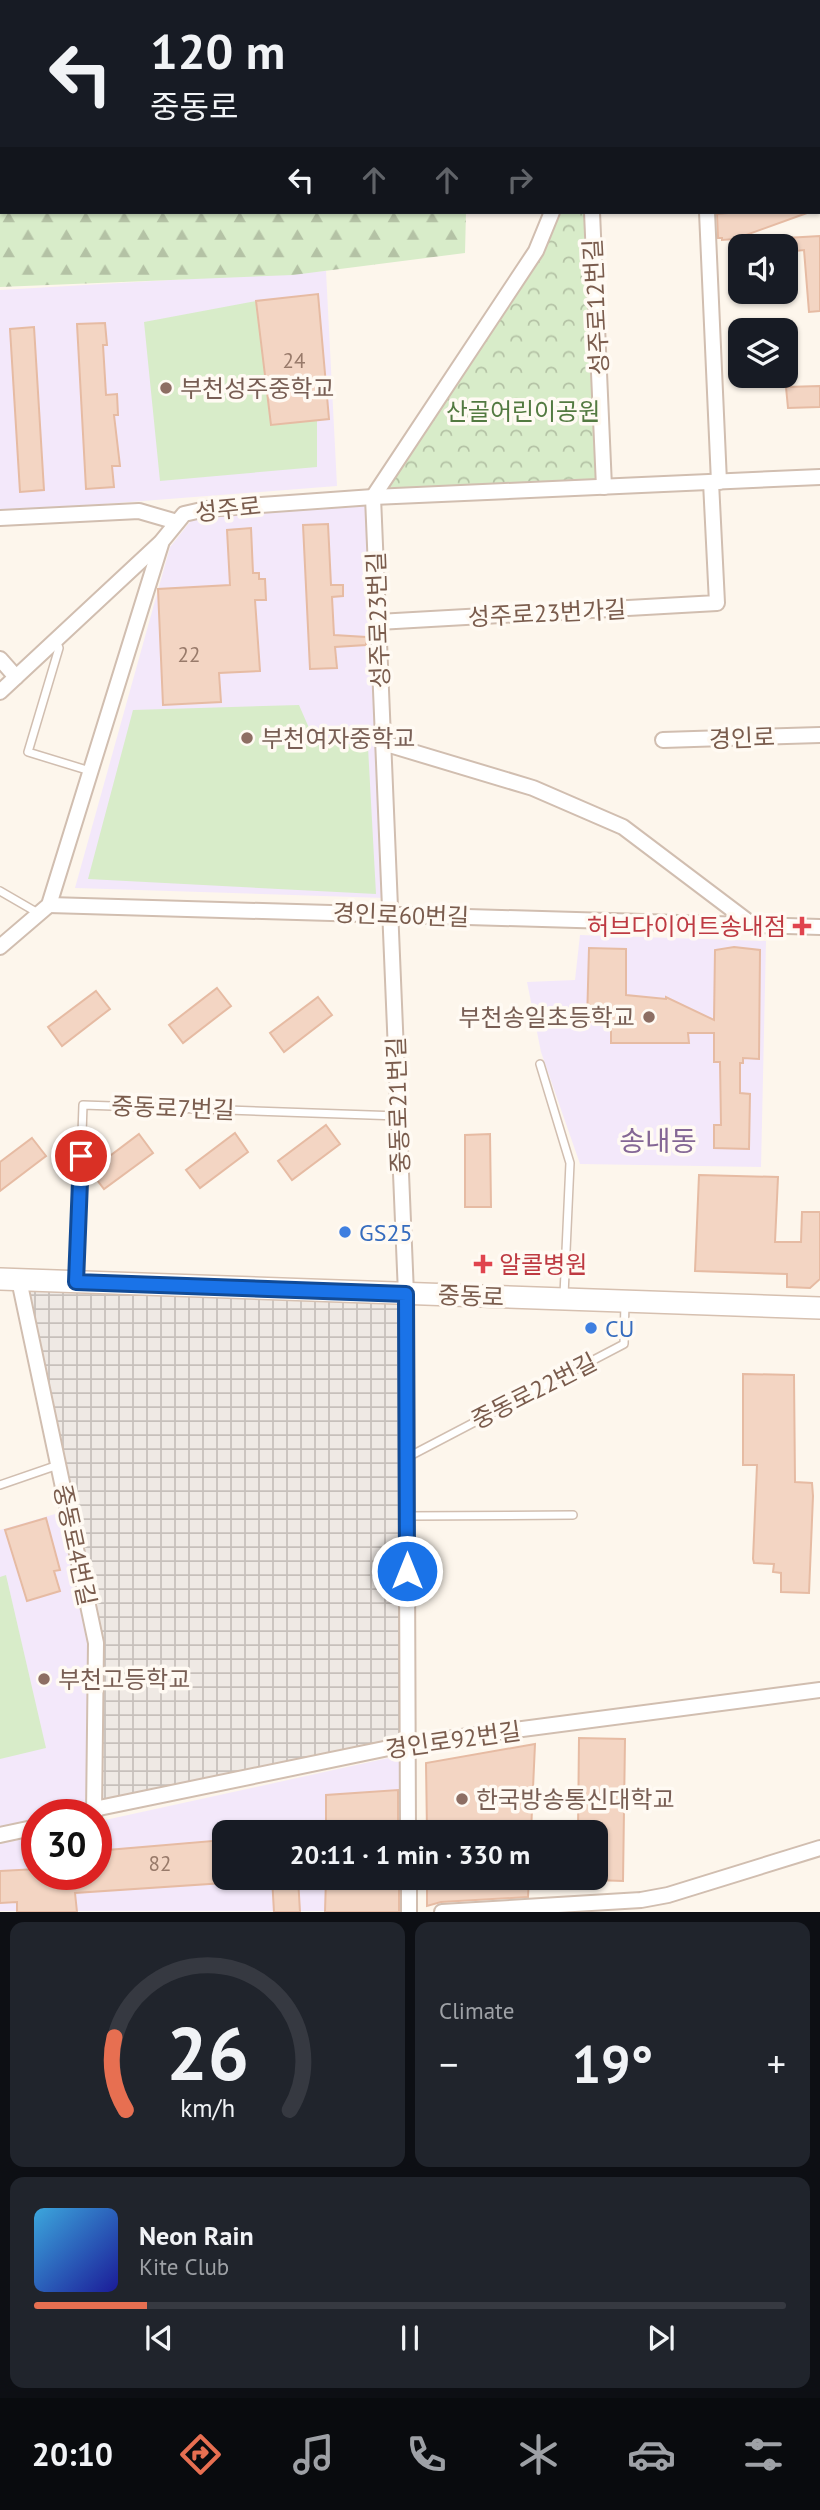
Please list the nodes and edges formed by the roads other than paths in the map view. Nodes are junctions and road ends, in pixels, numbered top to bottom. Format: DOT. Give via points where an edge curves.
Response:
graph roads {
  1 [pos="551,214"];
  2 [pos="592,214"];
  3 [pos="707,214"];
  4 [pos="820,477"];
  5 [pos="715,482"];
  6 [pos="604,487"];
  7 [pos="373,497"];
  8 [pos="0,518"];
  9 [pos="177,522"];
  10 [pos="162,541"];
  11 [pos="378,622"];
  12 [pos="55,640"];
  13 [pos="0,659"];
  14 [pos="16,677"];
  15 [pos="0,692"];
  16 [pos="820,735"];
  17 [pos="663,740"];
  18 [pos="383,743"];
  19 [pos="90,771"];
  20 [pos="0,891"];
  21 [pos="44,909"];
  22 [pos="390,915"];
  23 [pos="754,926"];
  24 [pos="820,927"];
  25 [pos="0,947"];
  26 [pos="540,1064"];
  27 [pos="398,1116"];
  28 [pos="9,1280"];
  29 [pos="76,1282"];
  30 [pos="406,1294"];
  31 [pos="564,1299"];
  32 [pos="625,1302"];
  33 [pos="820,1308"];
  34 [pos="407,1457"];
  35 [pos="58,1465"];
  36 [pos="0,1485"];
  37 [pos="573,1515"];
  38 [pos="407,1516"];
  39 [pos="820,1690"];
  40 [pos="408,1744"];
  41 [pos="93,1799"];
  42 [pos="112,1805"];
  43 [pos="408,1820"];
  44 [pos="21,1830"];
  45 [pos="0,1835"];
  46 [pos="820,1848"];
  47 [pos="409,1890"];
  48 [pos="409,1912"];
  49 [pos="442,1912"];
  1 -- 7 [label="street" via="536,251"];
  2 -- 6 [label="street, 성주로12번길"];
  3 -- 5 [label="street"];
  4 -- 5 [label="street, 성주로"];
  5 -- 6 [label="street, 성주로"];
  5 -- 11 [label="street, 성주로23번가길" via="717,603"];
  6 -- 7 [label="street, 성주로"];
  7 -- 9 [label="street, 성주로" via="206,509 184,514"];
  7 -- 11 [label="street, 성주로23번길"];
  8 -- 9 [label="street" via="139,511"];
  9 -- 10 [label="street, 성주로"];
  10 -- 12 [label="street"];
  10 -- 19 [label="street, 성주로"];
  11 -- 18 [label="street, 성주로23번길"];
  12 -- 14 [label="street"];
  12 -- 19 [label="lane" via="59,648 28,752"];
  13 -- 14 [label="street"];
  14 -- 15 [label="street"];
  16 -- 17 [label="street, 경인로"];
  18 -- 22 [label="street, 성주로23번길"];
  18 -- 23 [label="street" via="533,788 623,827"];
  19 -- 21 [label="street, 성주로"];
  20 -- 21 [label="lane"];
  21 -- 22 [label="street, 경인로60번길"];
  21 -- 25 [label="street"];
  22 -- 23 [label="street, 경인로60번길"];
  22 -- 27 [label="street, 중동로21번길"];
  23 -- 24 [label="street, 경인로60번길"];
  26 -- 31 [label="lane" via="570,1163"];
  27 -- 29 [label="lane, 중동로7번길" via="83,1105"];
  27 -- 30 [label="street, 중동로21번길"];
  28 -- 29 [label="street, 중동로"];
  28 -- 35 [label="street, 중동로4번길"];
  29 -- 30 [label="street, 중동로"];
  30 -- 31 [label="street, 중동로"];
  30 -- 34 [label="street"];
  31 -- 32 [label="street, 중동로"];
  32 -- 33 [label="street, 중동로"];
  32 -- 34 [label="lane, 중동로22번길" via="624,1344"];
  34 -- 38 [label="street"];
  35 -- 36 [label="lane"];
  35 -- 41 [label="street, 중동로4번길" via="96,1643"];
  37 -- 38 [label="lane"];
  38 -- 40 [label="street"];
  39 -- 40 [label="street, 경인로92번길"];
  40 -- 42 [label="street, 경인로92번길"];
  40 -- 43 [label="street"];
  44 -- 45 [label="street"];
  46 -- 49 [label="street" via="641,1900"];
  47 -- 48 [label="street"];
}
